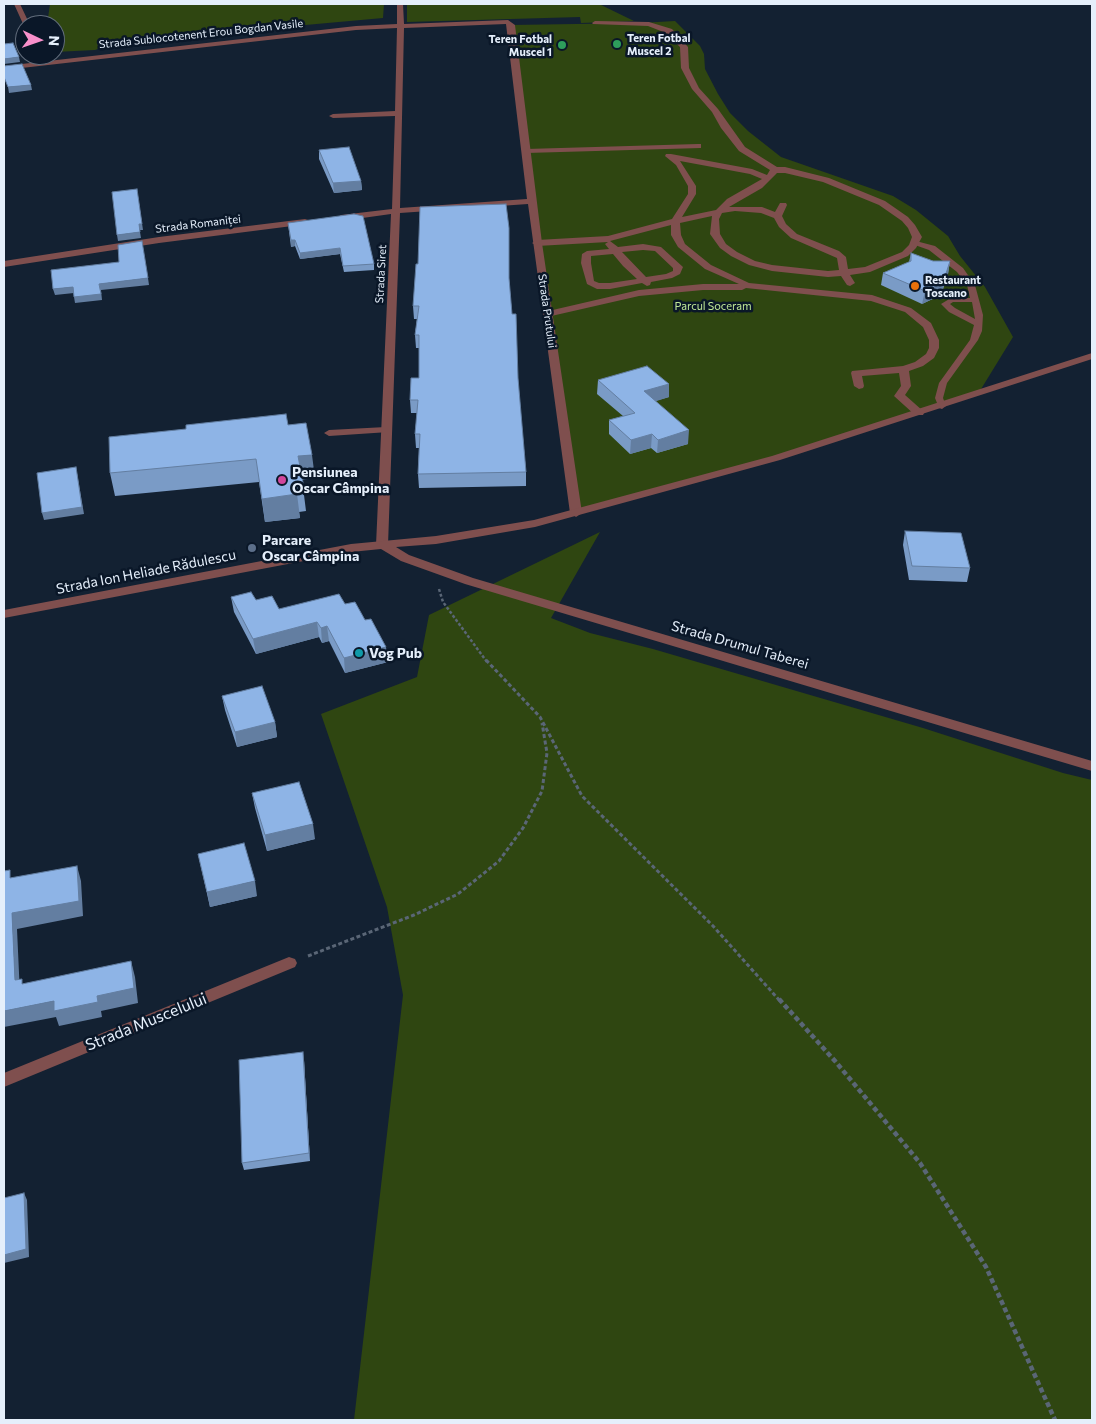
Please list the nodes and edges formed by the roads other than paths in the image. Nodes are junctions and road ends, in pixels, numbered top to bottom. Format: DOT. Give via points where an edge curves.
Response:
graph roads {
  1 [pos="400,4"];
  2 [pos="595,23"];
  3 [pos="400,25"];
  4 [pos="65,61"];
  5 [pos="32,65"];
  6 [pos="4,68"];
  7 [pos="399,113"];
  8 [pos="333,116"];
  9 [pos="698,146"];
  10 [pos="660,147"];
  11 [pos="526,151"];
  12 [pos="672,156"];
  13 [pos="775,170"];
  14 [pos="768,179"];
  15 [pos="532,201"];
  16 [pos="783,206"];
  17 [pos="396,211"];
  18 [pos="719,212"];
  19 [pos="778,216"];
  20 [pos="675,221"];
  21 [pos="608,239"];
  22 [pos="915,242"];
  23 [pos="537,243"];
  24 [pos="614,250"];
  25 [pos="4,264"];
  26 [pos="886,272"];
  27 [pos="844,273"];
  28 [pos="643,280"];
  29 [pos="850,283"];
  30 [pos="744,285"];
  31 [pos="661,290"];
  32 [pos="846,295"];
  33 [pos="976,300"];
  34 [pos="547,314"];
  35 [pos="979,324"];
  36 [pos="1092,356"];
  37 [pos="904,369"];
  38 [pos="859,386"];
  39 [pos="942,406"];
  40 [pos="919,413"];
  41 [pos="386,430"];
  42 [pos="329,433"];
  43 [pos="576,513"];
  44 [pos="382,544"];
  45 [pos="4,614"];
  46 [pos="1092,766"];
  47 [pos="289,963"];
  48 [pos="4,1080"];
  1 -- 3 [label="street, Strada Siret"];
  2 -- 13 [label="street" via="649,24 673,34 684,46 689,78 732,138 742,149"];
  3 -- 4 [label="street, Strada Sublocotenent Erou Bogdan Vasile"];
  3 -- 7 [label="street, Strada Siret"];
  3 -- 11 [label="street, Strada Prutului" via="508,22 511,25"];
  5 -- 6 [label="street, Strada Sublocotenent Erou Bogdan Vasile"];
  7 -- 8 [label="street"];
  7 -- 17 [label="street, Strada Siret"];
  9 -- 10 [label="street"];
  10 -- 11 [label="street"];
  10 -- 12 [label="street"];
  11 -- 15 [label="street, Strada Prutului"];
  12 -- 14 [label="street" via="752,172"];
  12 -- 20 [label="street" via="692,186 688,203"];
  13 -- 14 [label="street"];
  13 -- 22 [label="street" via="826,180 882,203 912,227 917,237"];
  14 -- 18 [label="street" via="730,201"];
  15 -- 17 [label="street, Strada Romaniței"];
  15 -- 23 [label="street, Strada Prutului"];
  16 -- 19 [label="street"];
  17 -- 25 [label="street, Strada Romaniței" via="159,240"];
  17 -- 41 [label="street, Strada Siret"];
  18 -- 19 [label="street" via="750,208"];
  18 -- 20 [label="street"];
  18 -- 27 [label="street" via="715,219 715,234 723,246 752,263 806,273"];
  19 -- 27 [label="street" via="794,236 836,253 842,260"];
  20 -- 21 [label="street"];
  20 -- 30 [label="street" via="681,245 695,258"];
  21 -- 23 [label="street"];
  21 -- 24 [label="street"];
  22 -- 27 [label="street" via="905,254 890,262 868,270"];
  22 -- 33 [label="lane" via="932,248 960,270 971,284"];
  23 -- 34 [label="street, Strada Prutului"];
  24 -- 28 [label="street"];
  24 -- 28 [label="street" via="587,254 590,282 603,286"];
  24 -- 28 [label="street" via="652,247 678,266 677,272 670,276"];
  26 -- 29 [label="street"];
  27 -- 29 [label="street"];
  28 -- 31 [label="street"];
  29 -- 32 [label="street" via="845,289"];
  30 -- 31 [label="street"];
  30 -- 32 [label="street"];
  31 -- 34 [label="street"];
  32 -- 37 [label="street" via="893,303 926,325 934,340 930,356"];
  33 -- 35 [label="lane"];
  33 -- 35 [label="lane" via="951,300 945,304"];
  34 -- 43 [label="street, Strada Prutului"];
  35 -- 39 [label="lane" via="974,340 942,383 939,398"];
  36 -- 39 [label="street"];
  37 -- 38 [label="street" via="856,373"];
  37 -- 40 [label="street" via="906,386 899,396"];
  39 -- 40 [label="street"];
  40 -- 43 [label="street" via="776,458"];
  41 -- 42 [label="lane"];
  41 -- 44 [label="street, Strada Siret"];
  43 -- 44 [label="street" via="479,534"];
  44 -- 45 [label="street, Strada Ion Heliade Rădulescu"];
  44 -- 46 [label="street, Strada Drumul Taberei" via="405,558 469,581"];
  47 -- 48 [label="street, Strada Muscelului"];
}
